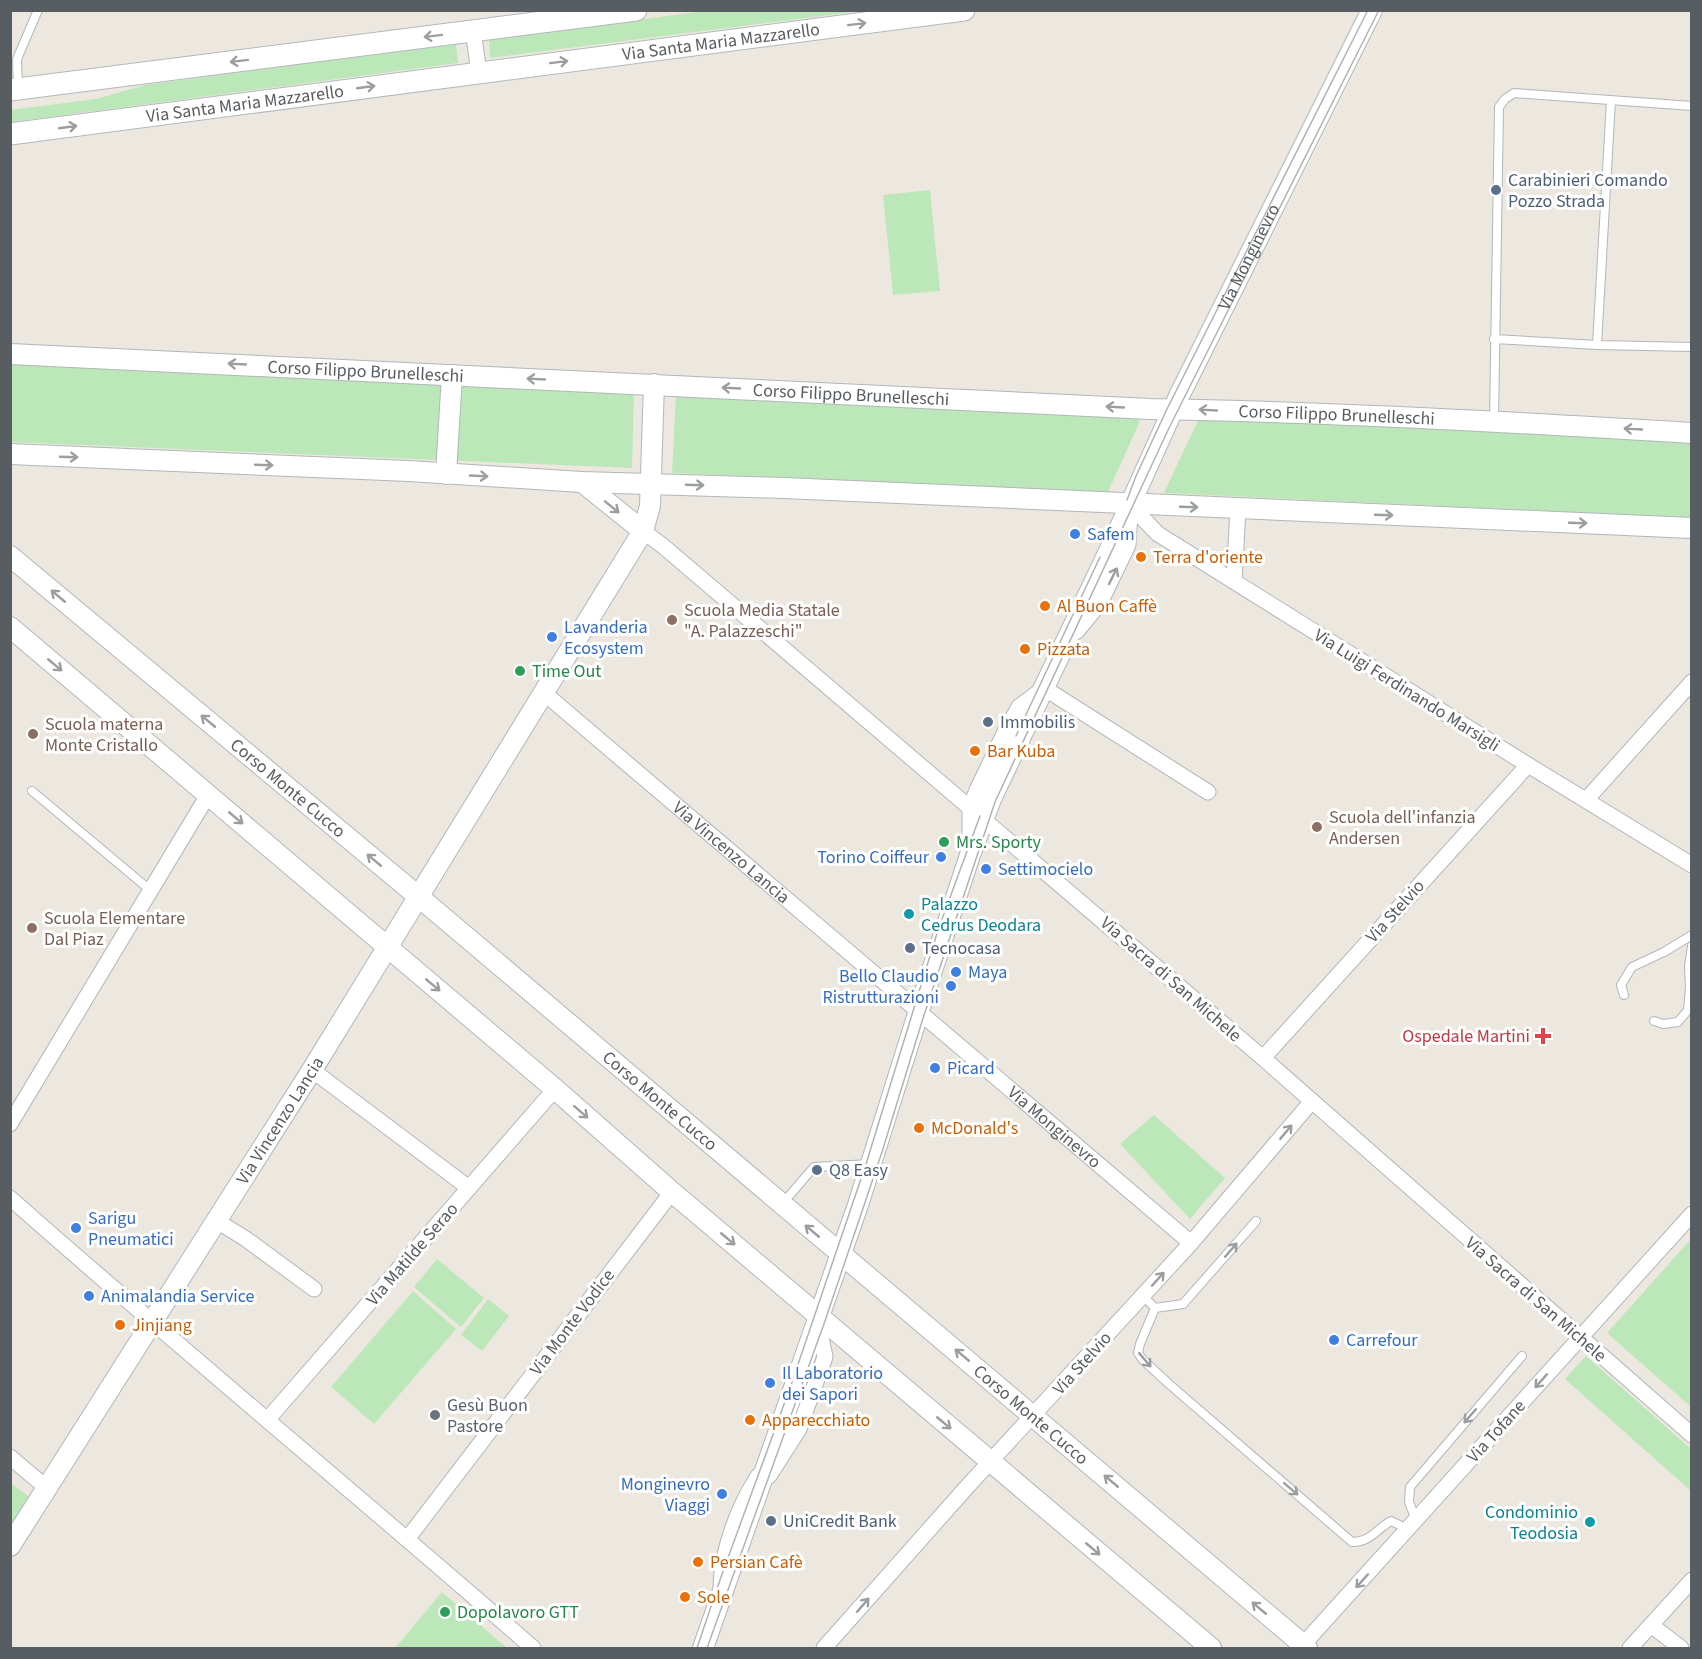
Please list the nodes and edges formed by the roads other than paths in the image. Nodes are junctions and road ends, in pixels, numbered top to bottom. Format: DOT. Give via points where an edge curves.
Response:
graph roads {
  1 [pos="38,10"];
  2 [pos="636,10"];
  3 [pos="964,10"];
  4 [pos="1372,10"];
  5 [pos="473,31"];
  6 [pos="479,72"];
  7 [pos="14,89"];
  8 [pos="1611,100"];
  9 [pos="1692,106"];
  10 [pos="10,134"];
  11 [pos="1494,339"];
  12 [pos="1597,345"];
  13 [pos="1692,347"];
  14 [pos="10,354"];
  15 [pos="452,375"];
  16 [pos="654,384"];
  17 [pos="1173,409"];
  18 [pos="1494,421"];
  19 [pos="1692,432"];
  20 [pos="11,460"];
  21 [pos="446,474"];
  22 [pos="582,482"];
  23 [pos="651,484"];
  24 [pos="1130,505"];
  25 [pos="1238,509"];
  26 [pos="1692,528"];
  27 [pos="643,531"];
  28 [pos="10,556"];
  29 [pos="1234,581"];
  30 [pos="10,627"];
  31 [pos="1692,682"];
  32 [pos="1044,688"];
  33 [pos="544,693"];
  34 [pos="1528,765"];
  35 [pos="32,791"];
  36 [pos="1208,792"];
  37 [pos="208,795"];
  38 [pos="1586,800"];
  39 [pos="977,813"];
  40 [pos="1692,865"];
  41 [pos="150,890"];
  42 [pos="419,897"];
  43 [pos="1692,935"];
  44 [pos="1692,946"];
  45 [pos="388,947"];
  46 [pos="1624,995"];
  47 [pos="919,1011"];
  48 [pos="1654,1021"];
  49 [pos="1263,1058"];
  50 [pos="312,1070"];
  51 [pos="555,1089"];
  52 [pos="1312,1101"];
  53 [pos="10,1124"];
  54 [pos="872,1164"];
  55 [pos="469,1188"];
  56 [pos="672,1192"];
  57 [pos="10,1198"];
  58 [pos="782,1205"];
  59 [pos="1692,1214"];
  60 [pos="217,1221"];
  61 [pos="1257,1221"];
  62 [pos="1191,1243"];
  63 [pos="841,1255"];
  64 [pos="314,1289"];
  65 [pos="1143,1296"];
  66 [pos="1155,1308"];
  67 [pos="820,1317"];
  68 [pos="152,1323"];
  69 [pos="1580,1338"];
  70 [pos="1522,1356"];
  71 [pos="1034,1416"];
  72 [pos="268,1419"];
  73 [pos="1692,1435"];
  74 [pos="773,1450"];
  75 [pos="10,1457"];
  76 [pos="990,1461"];
  77 [pos="760,1488"];
  78 [pos="48,1489"];
  79 [pos="1412,1525"];
  80 [pos="408,1538"];
  81 [pos="10,1546"];
  82 [pos="1692,1580"];
  83 [pos="720,1600"];
  84 [pos="1651,1624"];
  85 [pos="534,1648"];
  86 [pos="703,1648"];
  87 [pos="824,1648"];
  88 [pos="1211,1648"];
  89 [pos="1304,1648"];
  90 [pos="1630,1648"];
  91 [pos="1681,1648"];
  1 -- 7 [label="lane" via="17,59"];
  2 -- 5 [label="main road"];
  6 -- 3 [label="main road, Via Santa Maria Mazzarello, one-way"];
  4 -- 17 [label="street, Via Monginevro"];
  5 -- 6 [label="street"];
  5 -- 7 [label="main road, one-way"];
  10 -- 6 [label="main road, Via Santa Maria Mazzarello, one-way"];
  8 -- 9 [label="lane"];
  8 -- 11 [label="lane" via="1514,93 1500,107"];
  8 -- 12 [label="lane"];
  11 -- 12 [label="lane"];
  11 -- 18 [label="lane"];
  12 -- 13 [label="lane"];
  15 -- 14 [label="street, Corso Filippo Brunelleschi, one-way"];
  16 -- 15 [label="street, Corso Filippo Brunelleschi, one-way"];
  15 -- 21 [label="street"];
  17 -- 16 [label="street, Corso Filippo Brunelleschi, one-way"];
  16 -- 23 [label="street, Via Vincenzo Lancia"];
  18 -- 17 [label="street, Corso Filippo Brunelleschi, one-way"];
  17 -- 24 [label="street, Via Monginevro"];
  19 -- 18 [label="street, Corso Filippo Brunelleschi, one-way"];
  20 -- 21 [label="street, one-way"];
  21 -- 22 [label="street, one-way"];
  22 -- 23 [label="street"];
  22 -- 27 [label="street, one-way"];
  23 -- 24 [label="street, one-way"];
  23 -- 27 [label="street, Via Vincenzo Lancia"];
  24 -- 25 [label="street, one-way"];
  24 -- 29 [label="street, Via Luigi Ferdinando Marsigli" via="1158,534"];
  24 -- 32 [label="street, Via Monginevro"];
  25 -- 26 [label="street, one-way"];
  25 -- 29 [label="street"];
  27 -- 33 [label="street, Via Vincenzo Lancia"];
  27 -- 39 [label="street, Via Sacra di San Michele"];
  42 -- 28 [label="street, Corso Monte Cucco, one-way"];
  29 -- 34 [label="street, Via Luigi Ferdinando Marsigli"];
  30 -- 37 [label="street, one-way"];
  31 -- 38 [label="street"];
  32 -- 36 [label="street"];
  32 -- 39 [label="street, Via Monginevro" via="997,785"];
  33 -- 42 [label="street, Via Vincenzo Lancia"];
  33 -- 47 [label="street, Via Vincenzo Lancia"];
  34 -- 38 [label="street, Via Luigi Ferdinando Marsigli"];
  34 -- 49 [label="street, Via Stelvio"];
  35 -- 41 [label="lane"];
  37 -- 41 [label="street"];
  37 -- 45 [label="street, one-way"];
  38 -- 40 [label="street, Via Luigi Ferdinando Marsigli"];
  39 -- 47 [label="street, Via Monginevro" via="970,855"];
  39 -- 49 [label="street, Via Sacra di San Michele"];
  41 -- 53 [label="street"];
  42 -- 45 [label="street, Via Vincenzo Lancia"];
  42 -- 58 [label="street, Corso Monte Cucco"];
  43 -- 46 [label="lane" via="1632,967 1622,985"];
  44 -- 48 [label="lane" via="1688,1010 1678,1022"];
  45 -- 50 [label="street, Via Vincenzo Lancia"];
  45 -- 51 [label="street, one-way"];
  47 -- 54 [label="street, Via Monginevro"];
  47 -- 62 [label="street, Via Monginevro"];
  49 -- 52 [label="street, Via Sacra di San Michele"];
  50 -- 55 [label="street"];
  50 -- 60 [label="street, Via Vincenzo Lancia"];
  51 -- 55 [label="street, Via Matilde Serao"];
  51 -- 56 [label="street, one-way"];
  62 -- 52 [label="street, Via Stelvio, one-way"];
  52 -- 69 [label="street, Via Sacra di San Michele"];
  54 -- 58 [label="lane" via="814,1167"];
  54 -- 63 [label="street, Via Monginevro"];
  55 -- 72 [label="street, Via Matilde Serao"];
  56 -- 67 [label="street, one-way"];
  56 -- 80 [label="street, Via Monte Vodice"];
  57 -- 68 [label="street"];
  63 -- 58 [label="street, Corso Monte Cucco, one-way"];
  59 -- 69 [label="street, Via Tofane"];
  60 -- 64 [label="street"];
  60 -- 68 [label="street, Via Vincenzo Lancia"];
  66 -- 61 [label="lane, one-way" via="1183,1304"];
  65 -- 62 [label="street, Via Stelvio, one-way"];
  63 -- 67 [label="street, Via Monginevro"];
  71 -- 63 [label="street, Corso Monte Cucco, one-way"];
  65 -- 66 [label="lane"];
  65 -- 71 [label="street, Via Stelvio"];
  66 -- 79 [label="lane, one-way" via="1140,1344 1138,1353 1143,1360 1352,1542 1370,1537 1391,1521"];
  67 -- 74 [label="street, Via Monginevro"];
  67 -- 76 [label="street, one-way"];
  67 -- 77 [label="street, Via Monginevro" via="825,1357 822,1368 799,1429"];
  68 -- 72 [label="street"];
  68 -- 78 [label="street, Via Vincenzo Lancia"];
  69 -- 73 [label="street, Via Sacra di San Michele"];
  69 -- 79 [label="street, Via Tofane, one-way"];
  70 -- 79 [label="lane, one-way" via="1410,1487"];
  71 -- 76 [label="street, Via Stelvio"];
  89 -- 71 [label="street, Corso Monte Cucco, one-way"];
  72 -- 80 [label="street"];
  74 -- 77 [label="street, Via Monginevro"];
  74 -- 83 [label="street, Via Monginevro" via="747,1493 722,1561"];
  75 -- 78 [label="street"];
  87 -- 76 [label="street, Via Stelvio, one-way"];
  76 -- 88 [label="street, one-way"];
  77 -- 83 [label="street, Via Monginevro"];
  78 -- 81 [label="street, Via Vincenzo Lancia"];
  79 -- 89 [label="street, Via Tofane, one-way"];
  80 -- 85 [label="street"];
  82 -- 84 [label="street"];
  83 -- 86 [label="street, Via Monginevro"];
  84 -- 90 [label="street"];
  84 -- 91 [label="street"];
}
